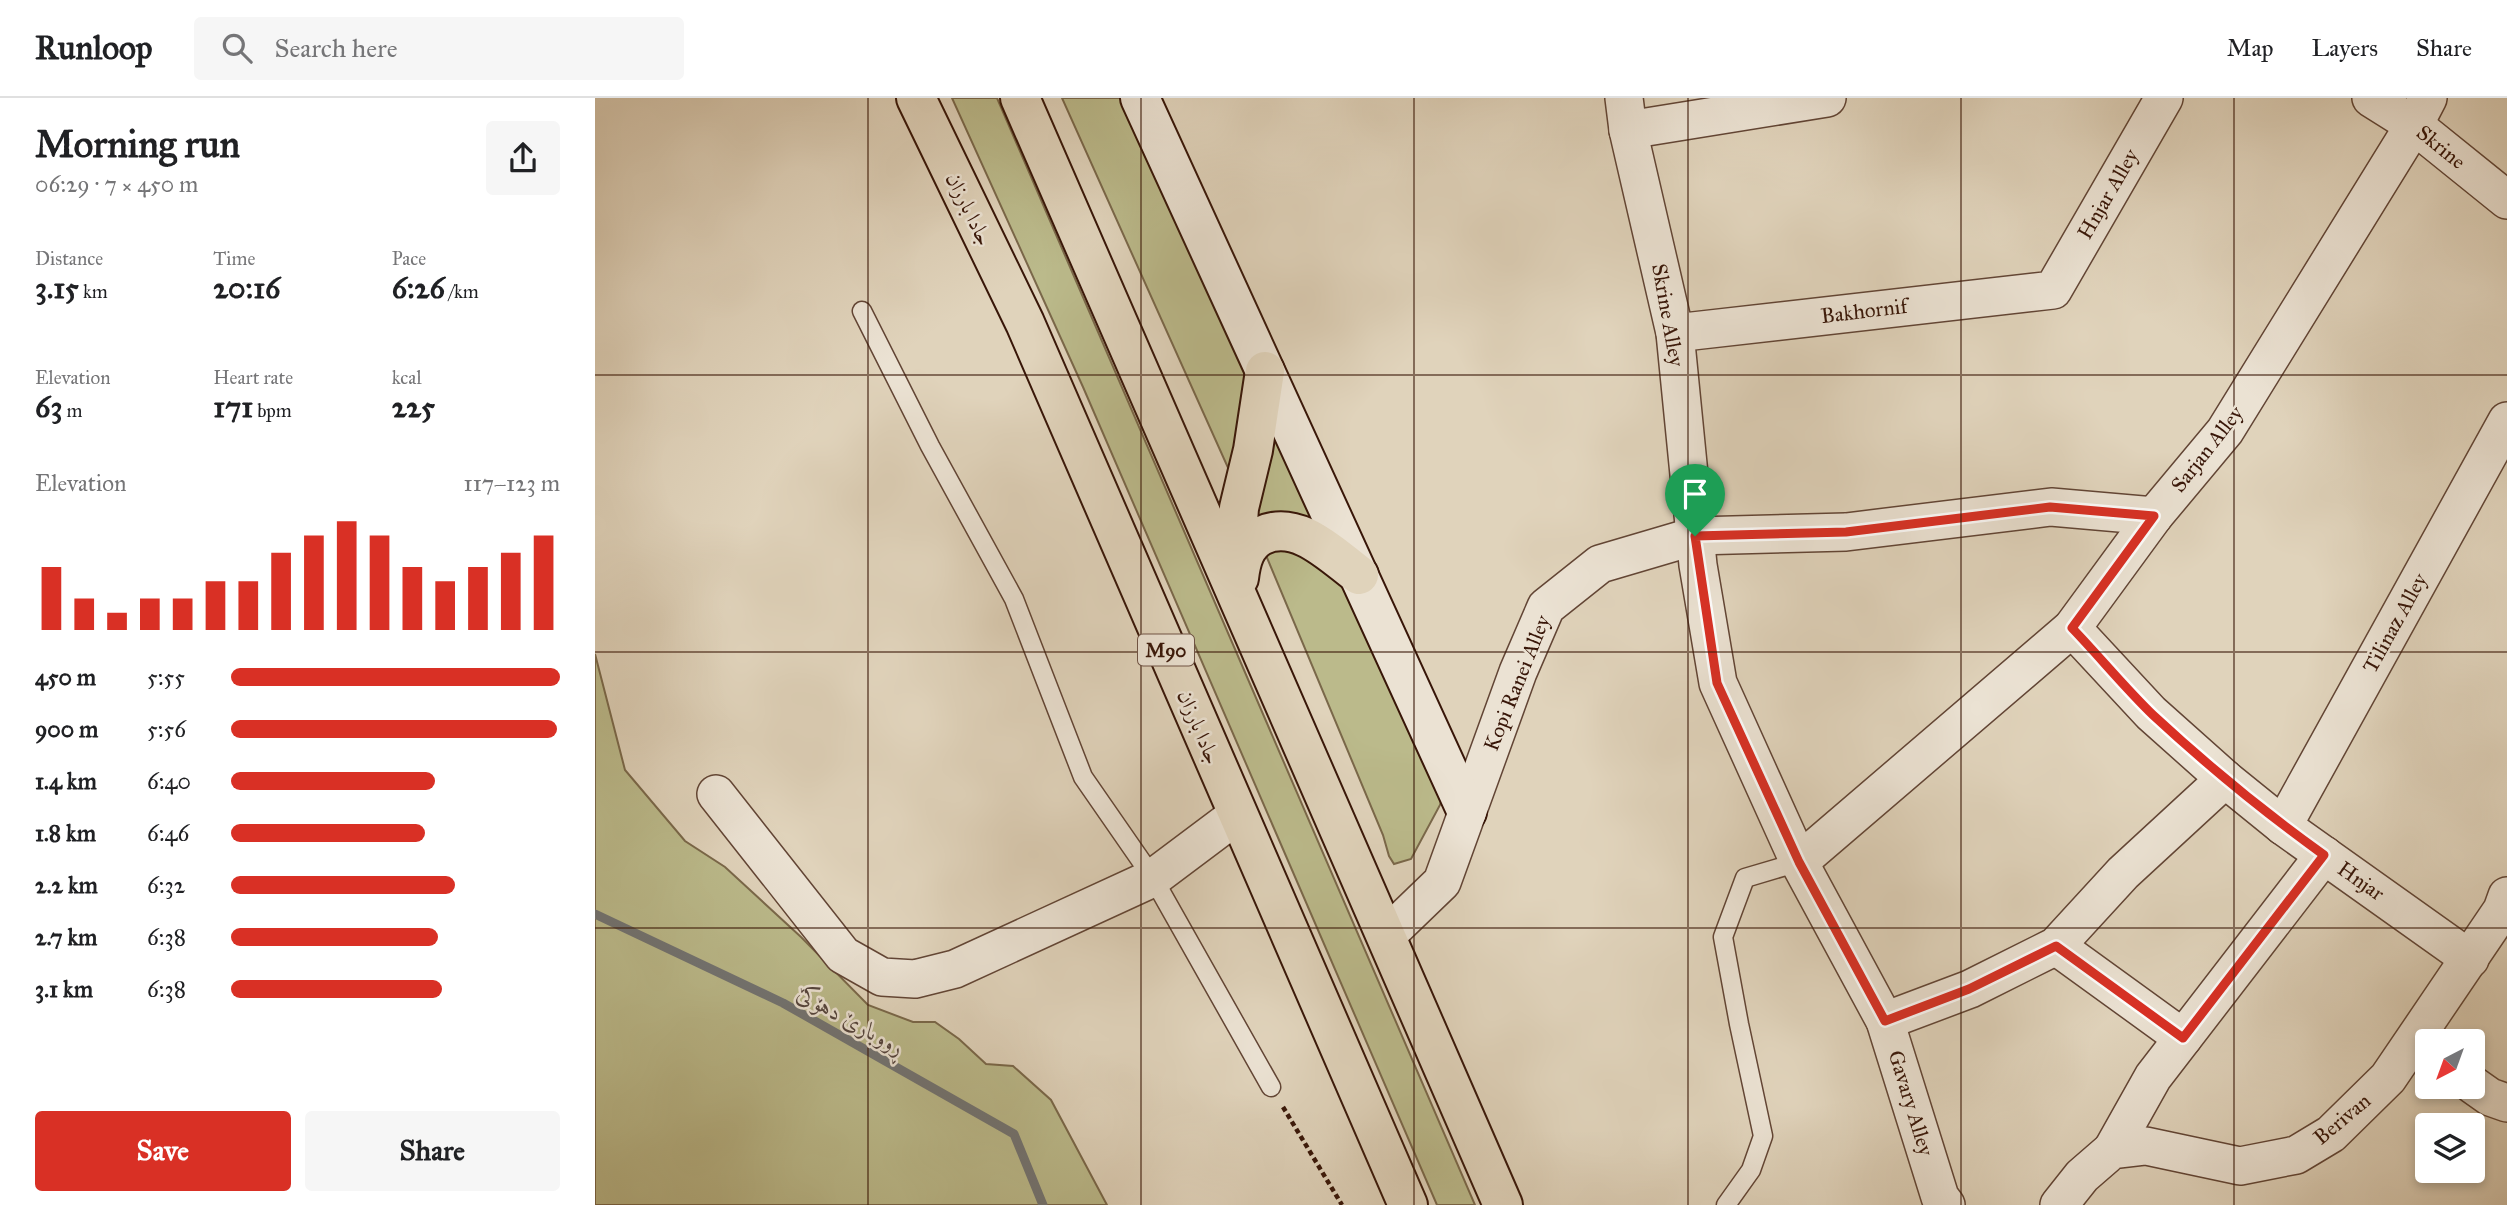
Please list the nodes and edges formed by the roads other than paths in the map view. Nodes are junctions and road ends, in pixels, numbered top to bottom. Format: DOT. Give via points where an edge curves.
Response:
graph roads {
  1 [pos="916,98"];
  2 [pos="1020,98"];
  3 [pos="1140,98"];
  4 [pos="1827,98"];
  5 [pos="2164,98"];
  6 [pos="2371,98"];
  7 [pos="2421,111"];
  8 [pos="1626,114"];
  9 [pos="2507,200"];
  10 [pos="2053,290"];
  11 [pos="862,311"];
  12 [pos="1675,333"];
  13 [pos="1265,371"];
  14 [pos="2507,421"];
  15 [pos="2154,516"];
  16 [pos="1695,536"];
  17 [pos="1359,575"];
  18 [pos="1238,594"];
  19 [pos="2072,628"];
  20 [pos="2225,779"];
  21 [pos="716,793"];
  22 [pos="1467,812"];
  23 [pos="1237,815"];
  24 [pos="2283,826"];
  25 [pos="2324,855"];
  26 [pos="1799,862"];
  27 [pos="1153,878"];
  28 [pos="2507,896"];
  29 [pos="1386,936"];
  30 [pos="2056,946"];
  31 [pos="2470,959"];
  32 [pos="1885,1021"];
  33 [pos="2430,1029"];
  34 [pos="2183,1038"];
  35 [pos="2415,1051"];
  36 [pos="1271,1087"];
  37 [pos="2485,1093"];
  38 [pos="2507,1103"];
  39 [pos="2112,1150"];
  40 [pos="1408,1205"];
  41 [pos="1503,1205"];
  42 [pos="1726,1205"];
  43 [pos="1946,1205"];
  44 [pos="2059,1205"];
  1 -- 23 [label="highway, جادا بارزان / M90" via="1025,324"];
  2 -- 18 [label="highway"];
  3 -- 13 [label="main road"];
  4 -- 8 [label="street"];
  5 -- 10 [label="street, Hnjar Alley"];
  6 -- 7 [label="street, Skrine"];
  7 -- 9 [label="street, Skrine"];
  7 -- 15 [label="street, Sarjan Alley" via="2225,431"];
  8 -- 12 [label="street, Skrine Alley"];
  10 -- 12 [label="street, Bakhornif"];
  11 -- 27 [label="lane" via="1014,599 1083,777"];
  12 -- 16 [label="street, Skrine Alley"];
  13 -- 17 [label="main road"];
  13 -- 18 [label="highway" via="1239,508"];
  14 -- 24 [label="street, Tilinaz Alley"];
  15 -- 16 [label="street, Kopi Ranei Alley" via="2050,507 1846,532"];
  15 -- 19 [label="street, Sarjan Alley"];
  16 -- 22 [label="street, Kopi Ranei Alley" via="1600,564 1546,607"];
  16 -- 26 [label="street, Gavary Alley" via="1717,683"];
  17 -- 18 [label="highway" via="1311,540 1292,531 1272,531 1254,540 1244,554"];
  17 -- 22 [label="main road"];
  18 -- 29 [label="highway"];
  19 -- 20 [label="street, Hnjar" via="2151,713"];
  19 -- 26 [label="street, Sarjan Alley"];
  20 -- 24 [label="street, Hnjar"];
  20 -- 30 [label="street" via="2123,873"];
  21 -- 27 [label="street" via="843,955 882,977 915,979 955,969"];
  22 -- 29 [label="street, Kopi Ranei Alley" via="1442,881"];
  23 -- 27 [label="street"];
  23 -- 40 [label="highway, جادا بارزان / M90"];
  24 -- 25 [label="street, Hnjar"];
  25 -- 31 [label="street, Hnjar"];
  25 -- 34 [label="street"];
  26 -- 32 [label="street, Gavary Alley"];
  26 -- 42 [label="lane" via="1745,878 1723,937 1763,1136 1751,1170"];
  27 -- 36 [label="lane"];
  28 -- 31 [label="street, Berivan"];
  29 -- 41 [label="highway"];
  30 -- 32 [label="street" via="1969,989"];
  30 -- 34 [label="street"];
  31 -- 33 [label="street, Berivan"];
  32 -- 43 [label="street, Gavary Alley"];
  34 -- 39 [label="street" via="2153,1077"];
  35 -- 39 [label="street, Berivan" via="2331,1134 2296,1155 2240,1166 2146,1146"];
  37 -- 38 [label="street"];
  39 -- 44 [label="street" via="2082,1176"];
}
